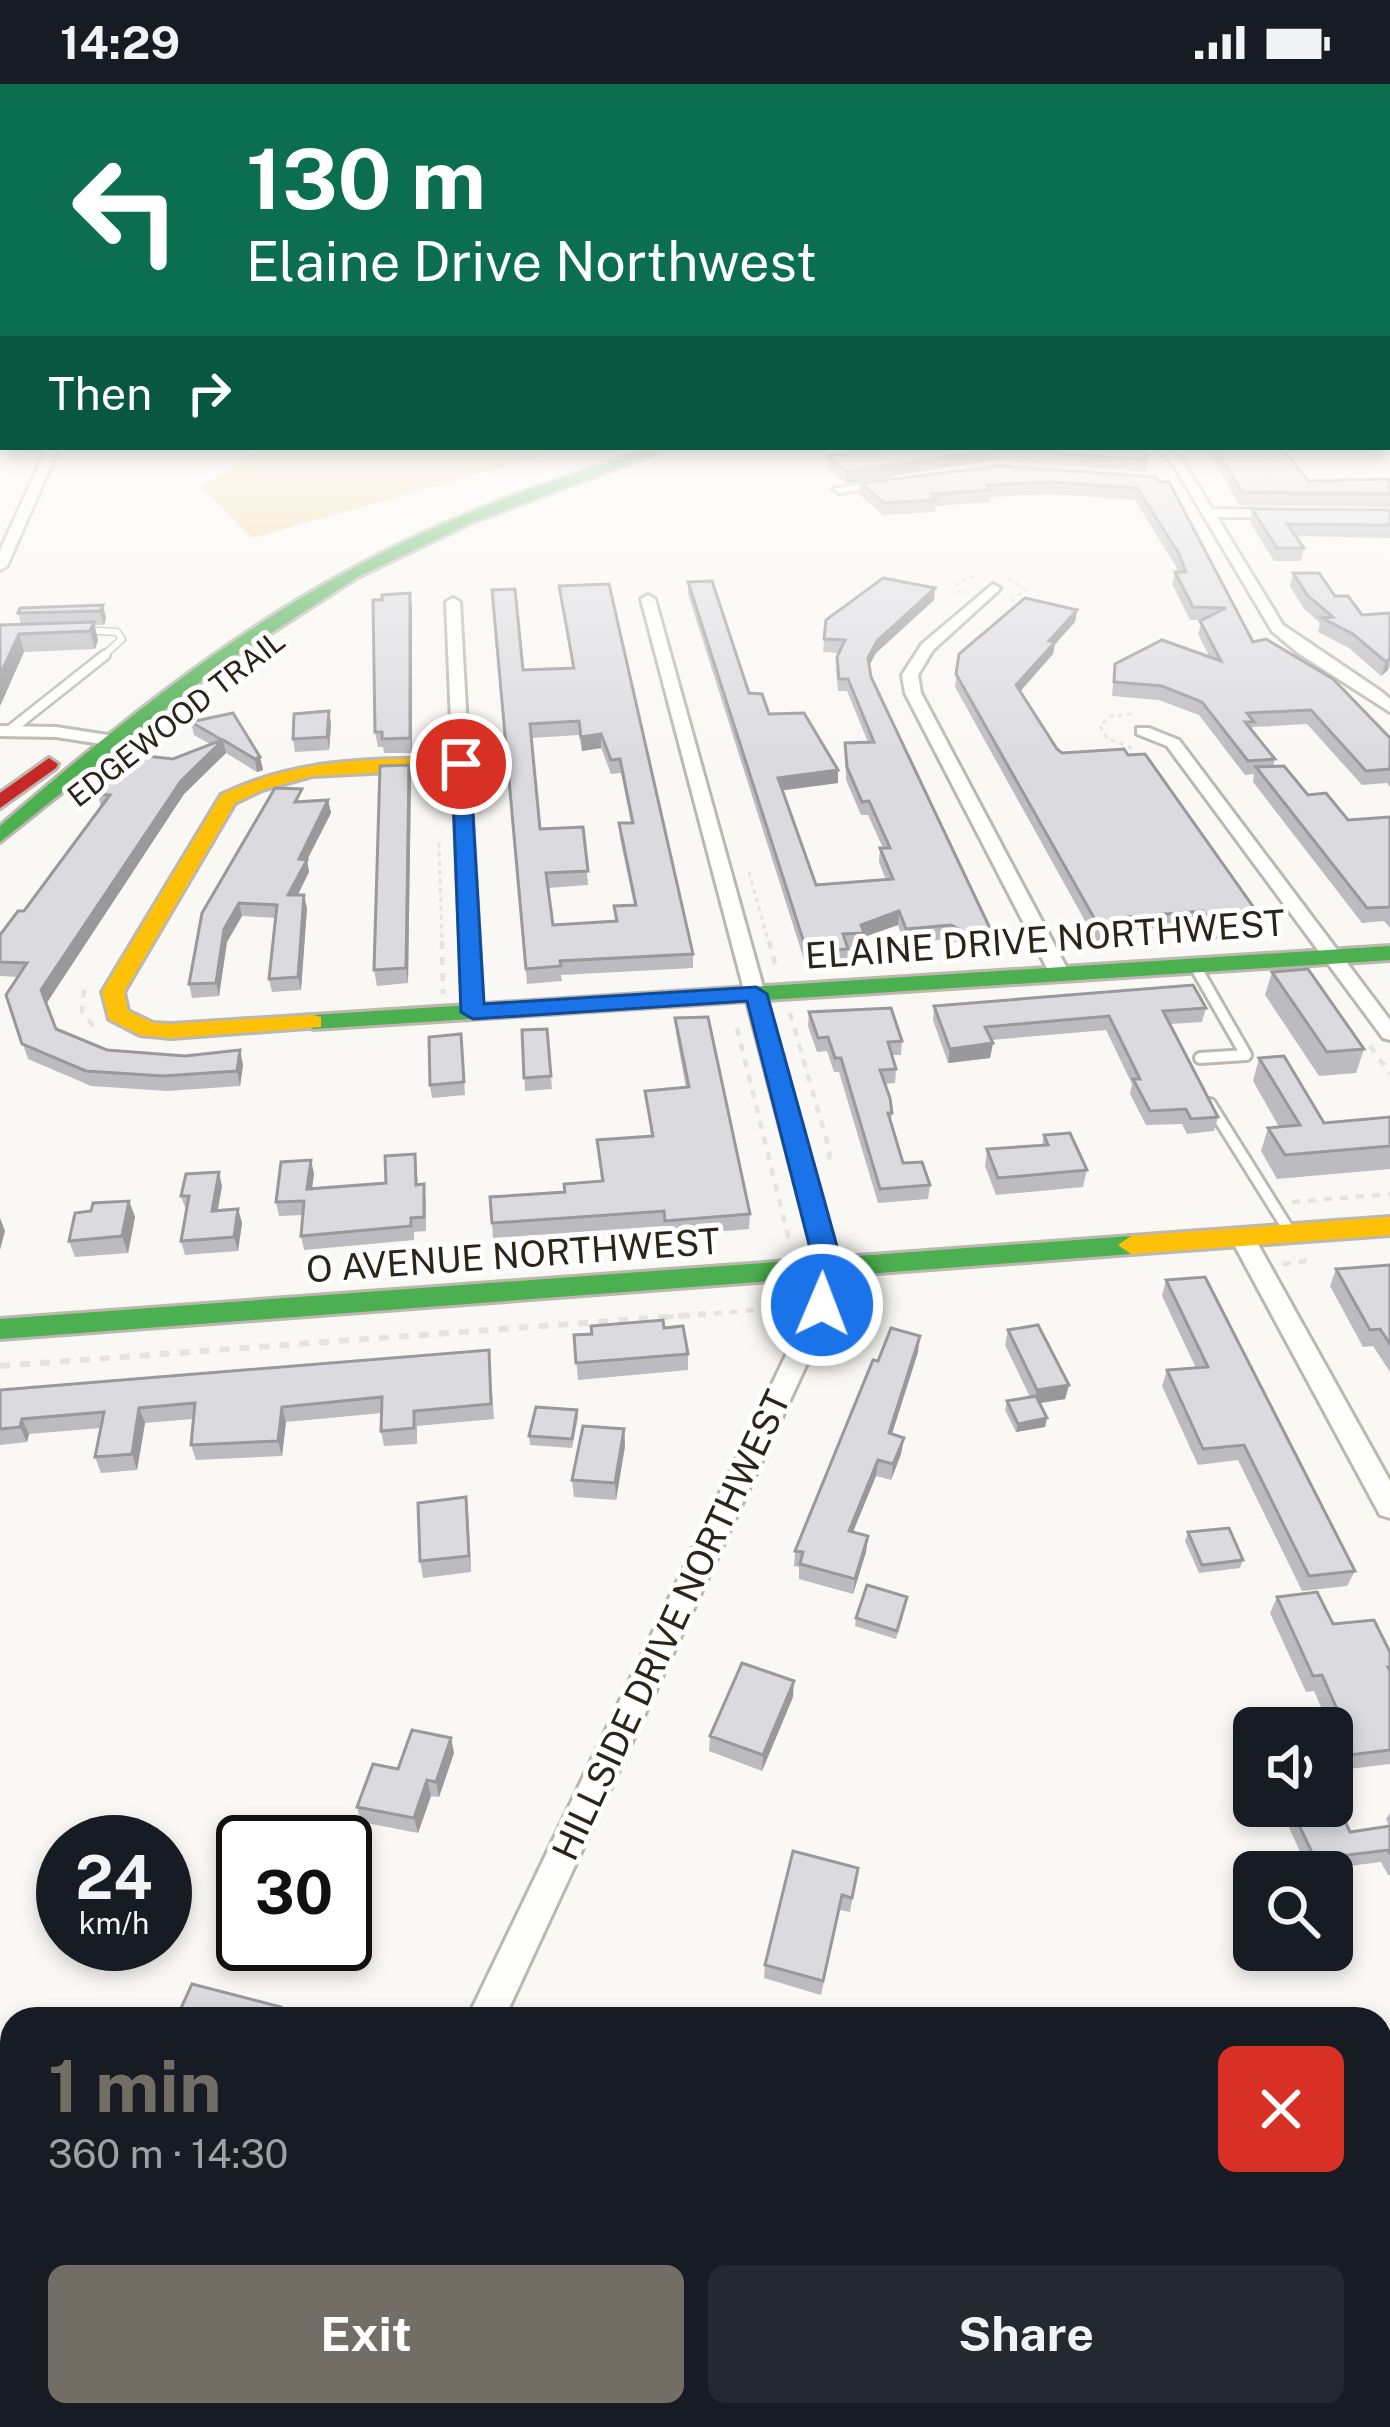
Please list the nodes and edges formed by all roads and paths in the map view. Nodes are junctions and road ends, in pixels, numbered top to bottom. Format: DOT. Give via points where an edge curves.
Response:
graph roads {
  1 [pos="384,544"];
  2 [pos="419,544"];
  3 [pos="1228,544"];
  4 [pos="995,585"];
  5 [pos="961,597"];
  6 [pos="648,599"];
  7 [pos="453,602"];
  8 [pos="58,631"];
  9 [pos="1390,707"];
  10 [pos="5,731"];
  11 [pos="1143,731"];
  12 [pos="83,737"];
  13 [pos="114,741"];
  14 [pos="461,764"];
  15 [pos="0,802"];
  16 [pos="0,836"];
  17 [pos="439,840"];
  18 [pos="1390,953"];
  19 [pos="1333,957"];
  20 [pos="1195,966"];
  21 [pos="1060,974"];
  22 [pos="88,983"];
  23 [pos="756,994"];
  24 [pos="787,1002"];
  25 [pos="464,1005"];
  26 [pos="733,1012"];
  27 [pos="1390,1034"];
  28 [pos="110,1039"];
  29 [pos="1201,1058"];
  30 [pos="1210,1103"];
  31 [pos="828,1173"];
  32 [pos="1390,1226"];
  33 [pos="1291,1233"];
  34 [pos="1242,1237"];
  35 [pos="804,1246"];
  36 [pos="829,1268"];
  37 [pos="800,1307"];
  38 [pos="0,1329"];
  39 [pos="0,1366"];
  40 [pos="1390,1507"];
  41 [pos="490,2007"];
  1 -- 12 [label="street" via="236,625"];
  2 -- 13 [label="street" via="262,629"];
  3 -- 9 [label="street" via="1277,628"];
  4 -- 5 [label="path" via="959,581"];
  4 -- 21 [label="street" via="927,647 910,675 913,693"];
  6 -- 23 [label="street"];
  7 -- 14 [label="street"];
  8 -- 10 [label="lane" via="117,632 122,639"];
  10 -- 12 [label="street"];
  11 -- 19 [label="street" via="1173,743"];
  12 -- 13 [label="street"];
  12 -- 15 [label="street"];
  13 -- 16 [label="street"];
  14 -- 25 [label="street"];
  14 -- 25 [label="street, ELAINE DRIVE NORTHWEST" via="296,773 246,785 204,839 119,978 112,1003 128,1022 171,1031"];
  17 -- 25 [label="path" via="444,1002"];
  18 -- 19 [label="street, ELAINE DRIVE NORTHWEST"];
  19 -- 20 [label="street, ELAINE DRIVE NORTHWEST"];
  19 -- 27 [label="street"];
  20 -- 21 [label="street, ELAINE DRIVE NORTHWEST"];
  20 -- 29 [label="lane" via="1246,1054"];
  21 -- 23 [label="street, ELAINE DRIVE NORTHWEST"];
  22 -- 28 [label="path" via="82,1012"];
  23 -- 25 [label="street, ELAINE DRIVE NORTHWEST"];
  23 -- 36 [label="street"];
  24 -- 31 [label="path" via="830,1152"];
  26 -- 35 [label="path" via="791,1247"];
  30 -- 33 [label="lane"];
  32 -- 33 [label="street, O AVENUE NORTHWEST"];
  33 -- 34 [label="street, O AVENUE NORTHWEST"];
  34 -- 36 [label="street, O AVENUE NORTHWEST"];
  34 -- 40 [label="street"];
  36 -- 38 [label="street, O AVENUE NORTHWEST"];
  36 -- 41 [label="street, HILLSIDE DRIVE NORTHWEST" via="822,1305"];
  37 -- 39 [label="path"];
}
